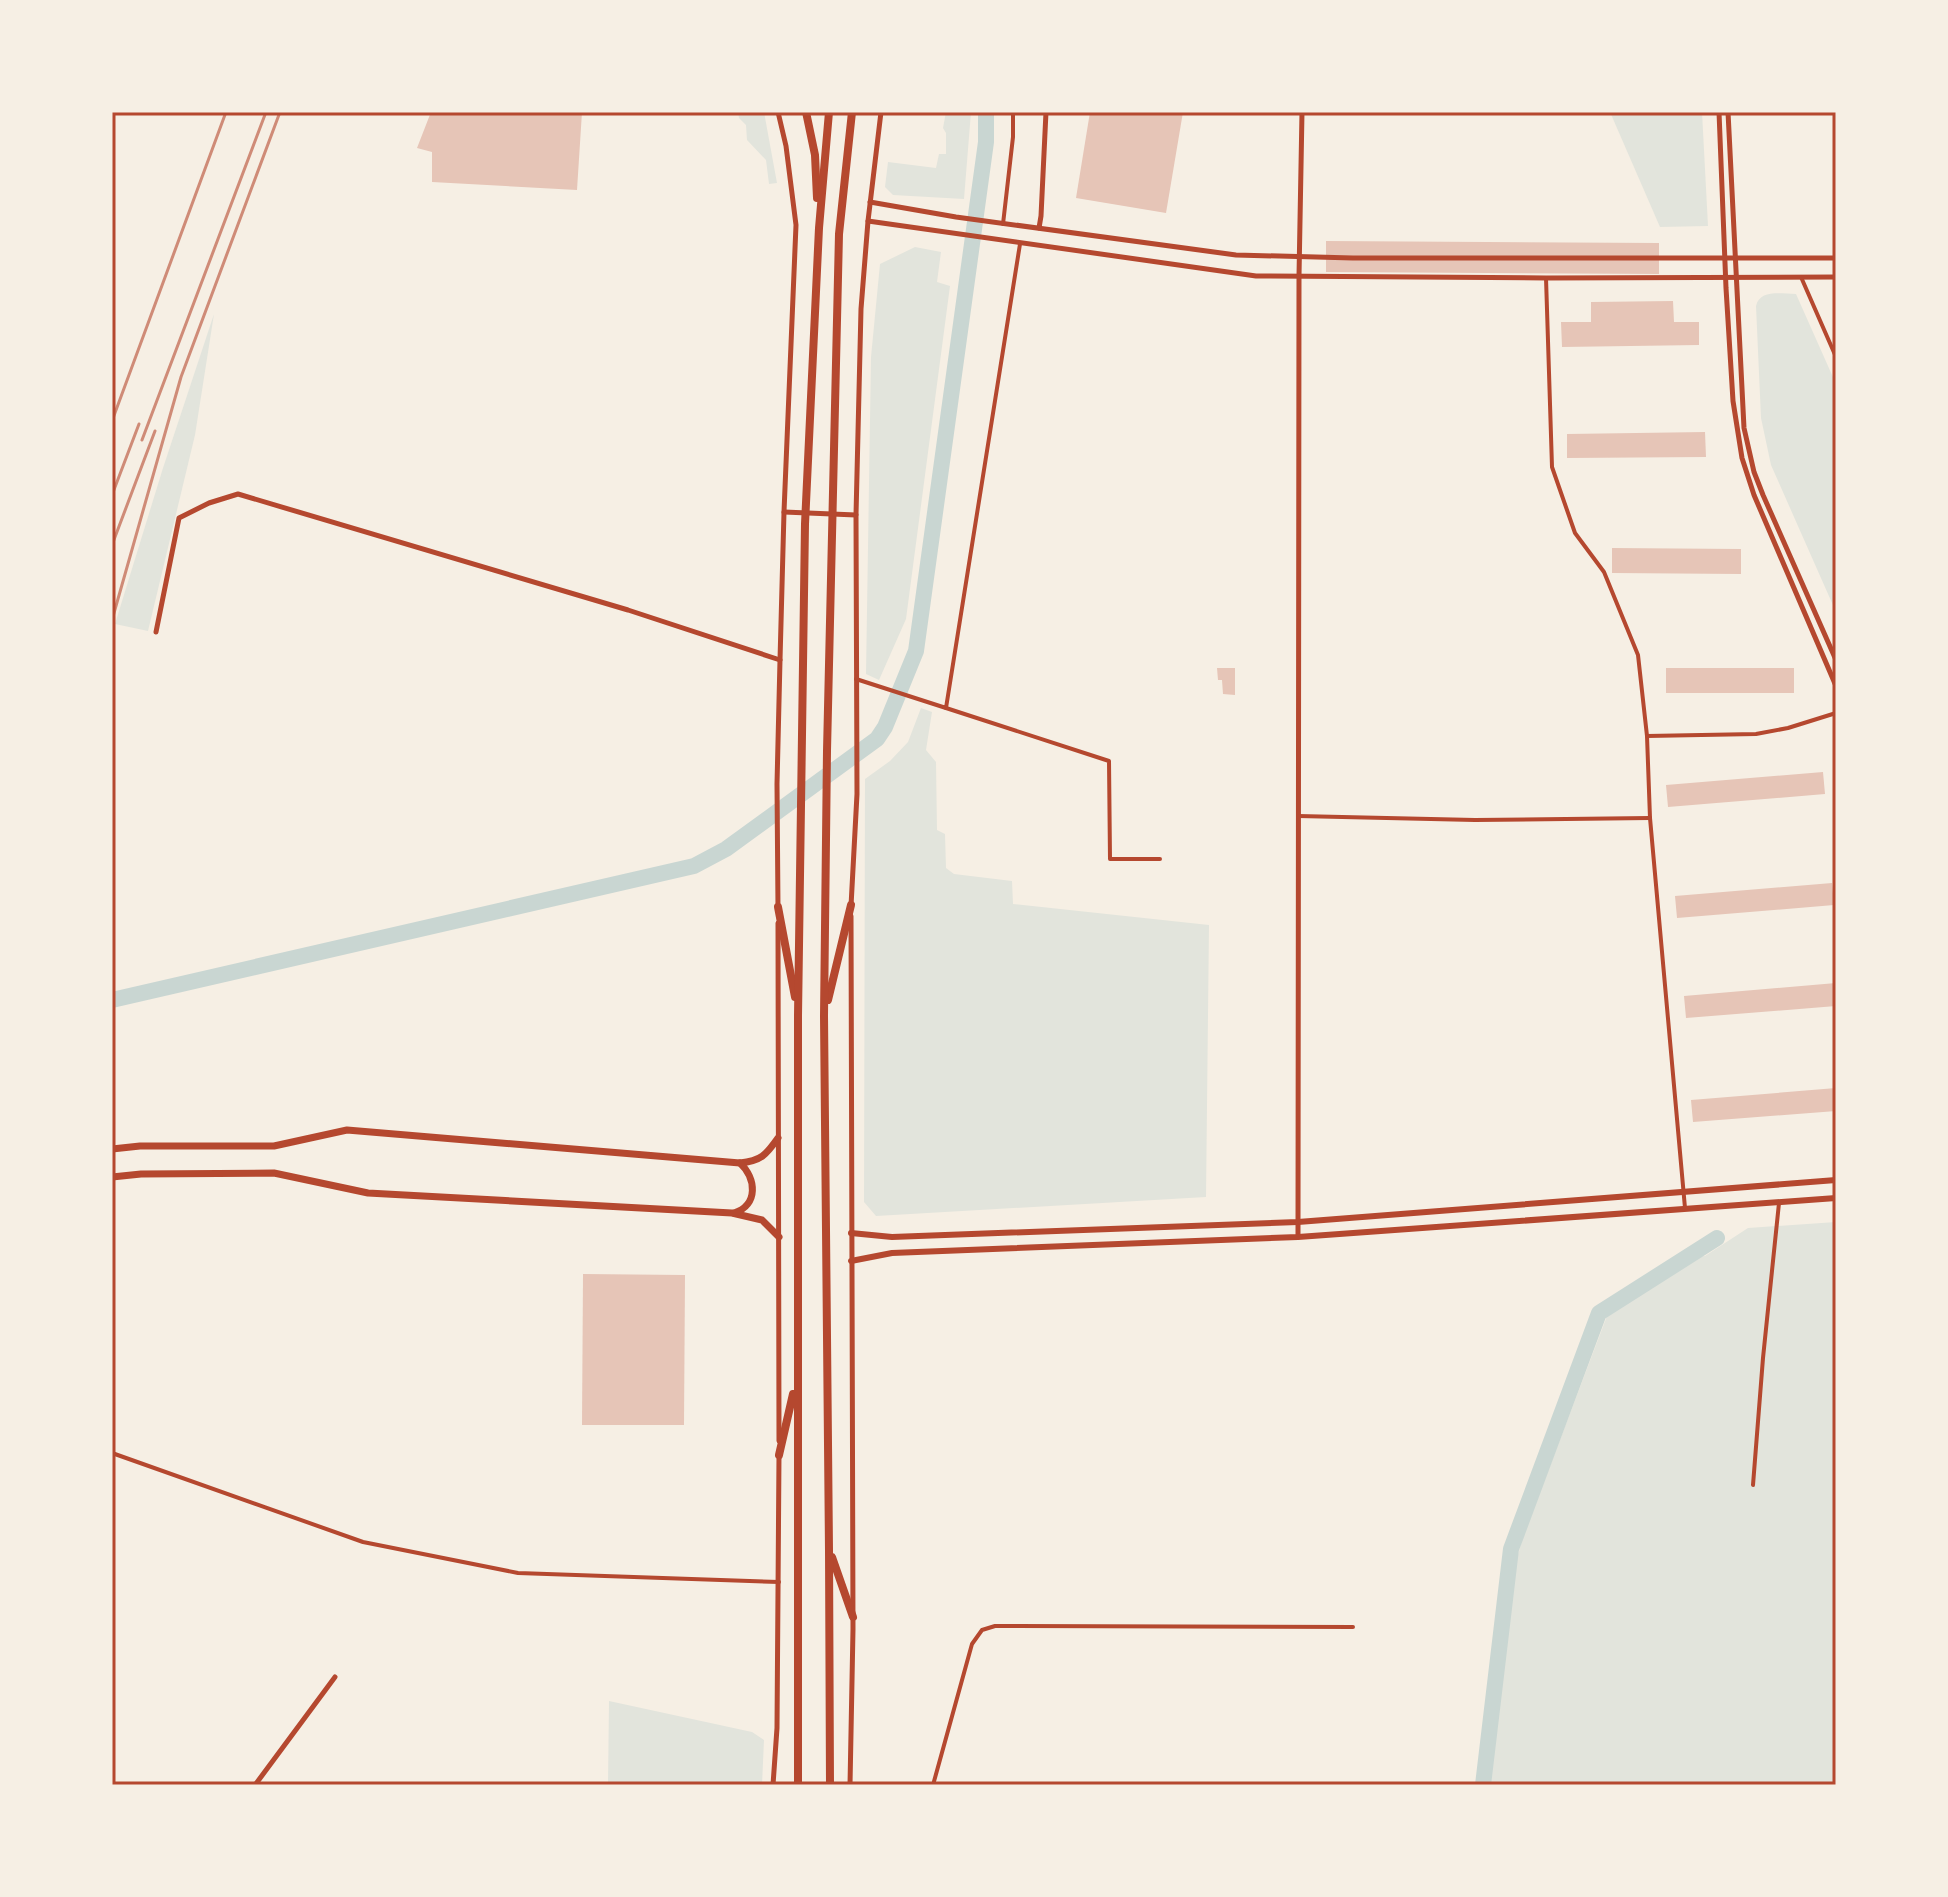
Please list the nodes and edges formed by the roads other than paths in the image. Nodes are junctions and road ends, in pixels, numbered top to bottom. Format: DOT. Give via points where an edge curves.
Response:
graph roads {
  1 [pos="778,112"];
  2 [pos="806,112"];
  3 [pos="829,112"];
  4 [pos="852,112"];
  5 [pos="1013,112"];
  6 [pos="1046,112"];
  7 [pos="1302,112"];
  8 [pos="1719,112"];
  9 [pos="1728,112"];
  10 [pos="879,114"];
  11 [pos="870,202"];
  12 [pos="868,221"];
  13 [pos="1001,223"];
  14 [pos="819,228"];
  15 [pos="1039,228"];
  16 [pos="1020,244"];
  17 [pos="1299,257"];
  18 [pos="1725,258"];
  19 [pos="1736,258"];
  20 [pos="1836,258"];
  21 [pos="1299,276"];
  22 [pos="1726,277"];
  23 [pos="1736,277"];
  24 [pos="1801,277"];
  25 [pos="1836,277"];
  26 [pos="1546,278"];
  27 [pos="1836,357"];
  28 [pos="784,512"];
  29 [pos="856,515"];
  30 [pos="156,632"];
  31 [pos="780,660"];
  32 [pos="1836,660"];
  33 [pos="856,679"];
  34 [pos="1836,686"];
  35 [pos="946,708"];
  36 [pos="1836,713"];
  37 [pos="1647,736"];
  38 [pos="1298,816"];
  39 [pos="1650,818"];
  40 [pos="1160,859"];
  41 [pos="851,905"];
  42 [pos="778,907"];
  43 [pos="798,1016"];
  44 [pos="824,1016"];
  45 [pos="778,1138"];
  46 [pos="112,1149"];
  47 [pos="740,1163"];
  48 [pos="112,1177"];
  49 [pos="1836,1180"];
  50 [pos="1683,1191"];
  51 [pos="1836,1198"];
  52 [pos="1779,1203"];
  53 [pos="1685,1210"];
  54 [pos="732,1213"];
  55 [pos="1298,1222"];
  56 [pos="851,1233"];
  57 [pos="779,1237"];
  58 [pos="1298,1237"];
  59 [pos="851,1261"];
  60 [pos="797,1378"];
  61 [pos="112,1453"];
  62 [pos="779,1455"];
  63 [pos="1753,1485"];
  64 [pos="829,1550"];
  65 [pos="779,1582"];
  66 [pos="853,1617"];
  67 [pos="1353,1627"];
  68 [pos="335,1677"];
  69 [pos="255,1785"];
  70 [pos="773,1785"];
  71 [pos="798,1785"];
  72 [pos="830,1785"];
  73 [pos="850,1785"];
  74 [pos="933,1785"];
  1 -- 28 [label="street" via="796,225"];
  2 -- 14 [label="highway" via="815,155"];
  3 -- 14 [label="highway"];
  4 -- 44 [label="highway" via="839,234"];
  5 -- 13 [label="street"];
  6 -- 15 [label="street"];
  7 -- 17 [label="street"];
  8 -- 18 [label="street"];
  9 -- 19 [label="street"];
  10 -- 11 [label="street"];
  11 -- 12 [label="street"];
  11 -- 13 [label="street"];
  12 -- 16 [label="street"];
  12 -- 29 [label="street"];
  13 -- 15 [label="street"];
  14 -- 43 [label="highway" via="805,524"];
  15 -- 17 [label="street" via="1236,255"];
  16 -- 21 [label="street" via="1256,276"];
  16 -- 35 [label="street"];
  17 -- 18 [label="street"];
  17 -- 21 [label="street"];
  18 -- 19 [label="street"];
  18 -- 22 [label="street"];
  19 -- 20 [label="street"];
  19 -- 23 [label="street"];
  21 -- 26 [label="street"];
  21 -- 38 [label="street"];
  22 -- 23 [label="street"];
  22 -- 26 [label="street"];
  22 -- 34 [label="street" via="1742,458"];
  23 -- 24 [label="street"];
  23 -- 32 [label="street" via="1744,428 1754,472"];
  24 -- 25 [label="street"];
  24 -- 27 [label="street"];
  26 -- 37 [label="street" via="1552,467 1575,533 1604,572 1638,655"];
  28 -- 29 [label="street"];
  28 -- 31 [label="street"];
  29 -- 33 [label="street"];
  30 -- 31 [label="street" via="179,518 238,494"];
  31 -- 42 [label="street"];
  33 -- 35 [label="street"];
  33 -- 41 [label="street"];
  35 -- 40 [label="street" via="1109,761 1110,859"];
  36 -- 37 [label="street" via="1756,734"];
  37 -- 39 [label="street"];
  38 -- 39 [label="street"];
  38 -- 55 [label="street"];
  39 -- 50 [label="street"];
  41 -- 44 [label="highway"];
  41 -- 56 [label="street"];
  42 -- 43 [label="highway"];
  42 -- 45 [label="street"];
  43 -- 60 [label="highway"];
  44 -- 64 [label="highway"];
  45 -- 47 [label="main road" via="759,1159"];
  45 -- 57 [label="street"];
  46 -- 47 [label="main road" via="274,1146 347,1130"];
  47 -- 54 [label="main road" via="748,1171 752,1192 744,1210"];
  48 -- 54 [label="main road" via="274,1173 368,1193"];
  49 -- 50 [label="main road"];
  50 -- 53 [label="street"];
  50 -- 55 [label="main road"];
  51 -- 52 [label="main road"];
  52 -- 53 [label="main road"];
  52 -- 63 [label="street"];
  53 -- 58 [label="main road"];
  54 -- 57 [label="main road" via="762,1220"];
  55 -- 56 [label="main road" via="892,1237"];
  55 -- 58 [label="street"];
  56 -- 59 [label="street"];
  57 -- 62 [label="street"];
  58 -- 59 [label="main road" via="892,1253"];
  59 -- 66 [label="street"];
  60 -- 62 [label="highway"];
  60 -- 71 [label="highway"];
  61 -- 65 [label="street" via="363,1542 518,1573"];
  62 -- 65 [label="street"];
  64 -- 66 [label="highway"];
  64 -- 72 [label="highway"];
  65 -- 70 [label="street"];
  66 -- 73 [label="street"];
  67 -- 74 [label="street" via="982,1630 972,1644"];
  68 -- 69 [label="street"];
}
